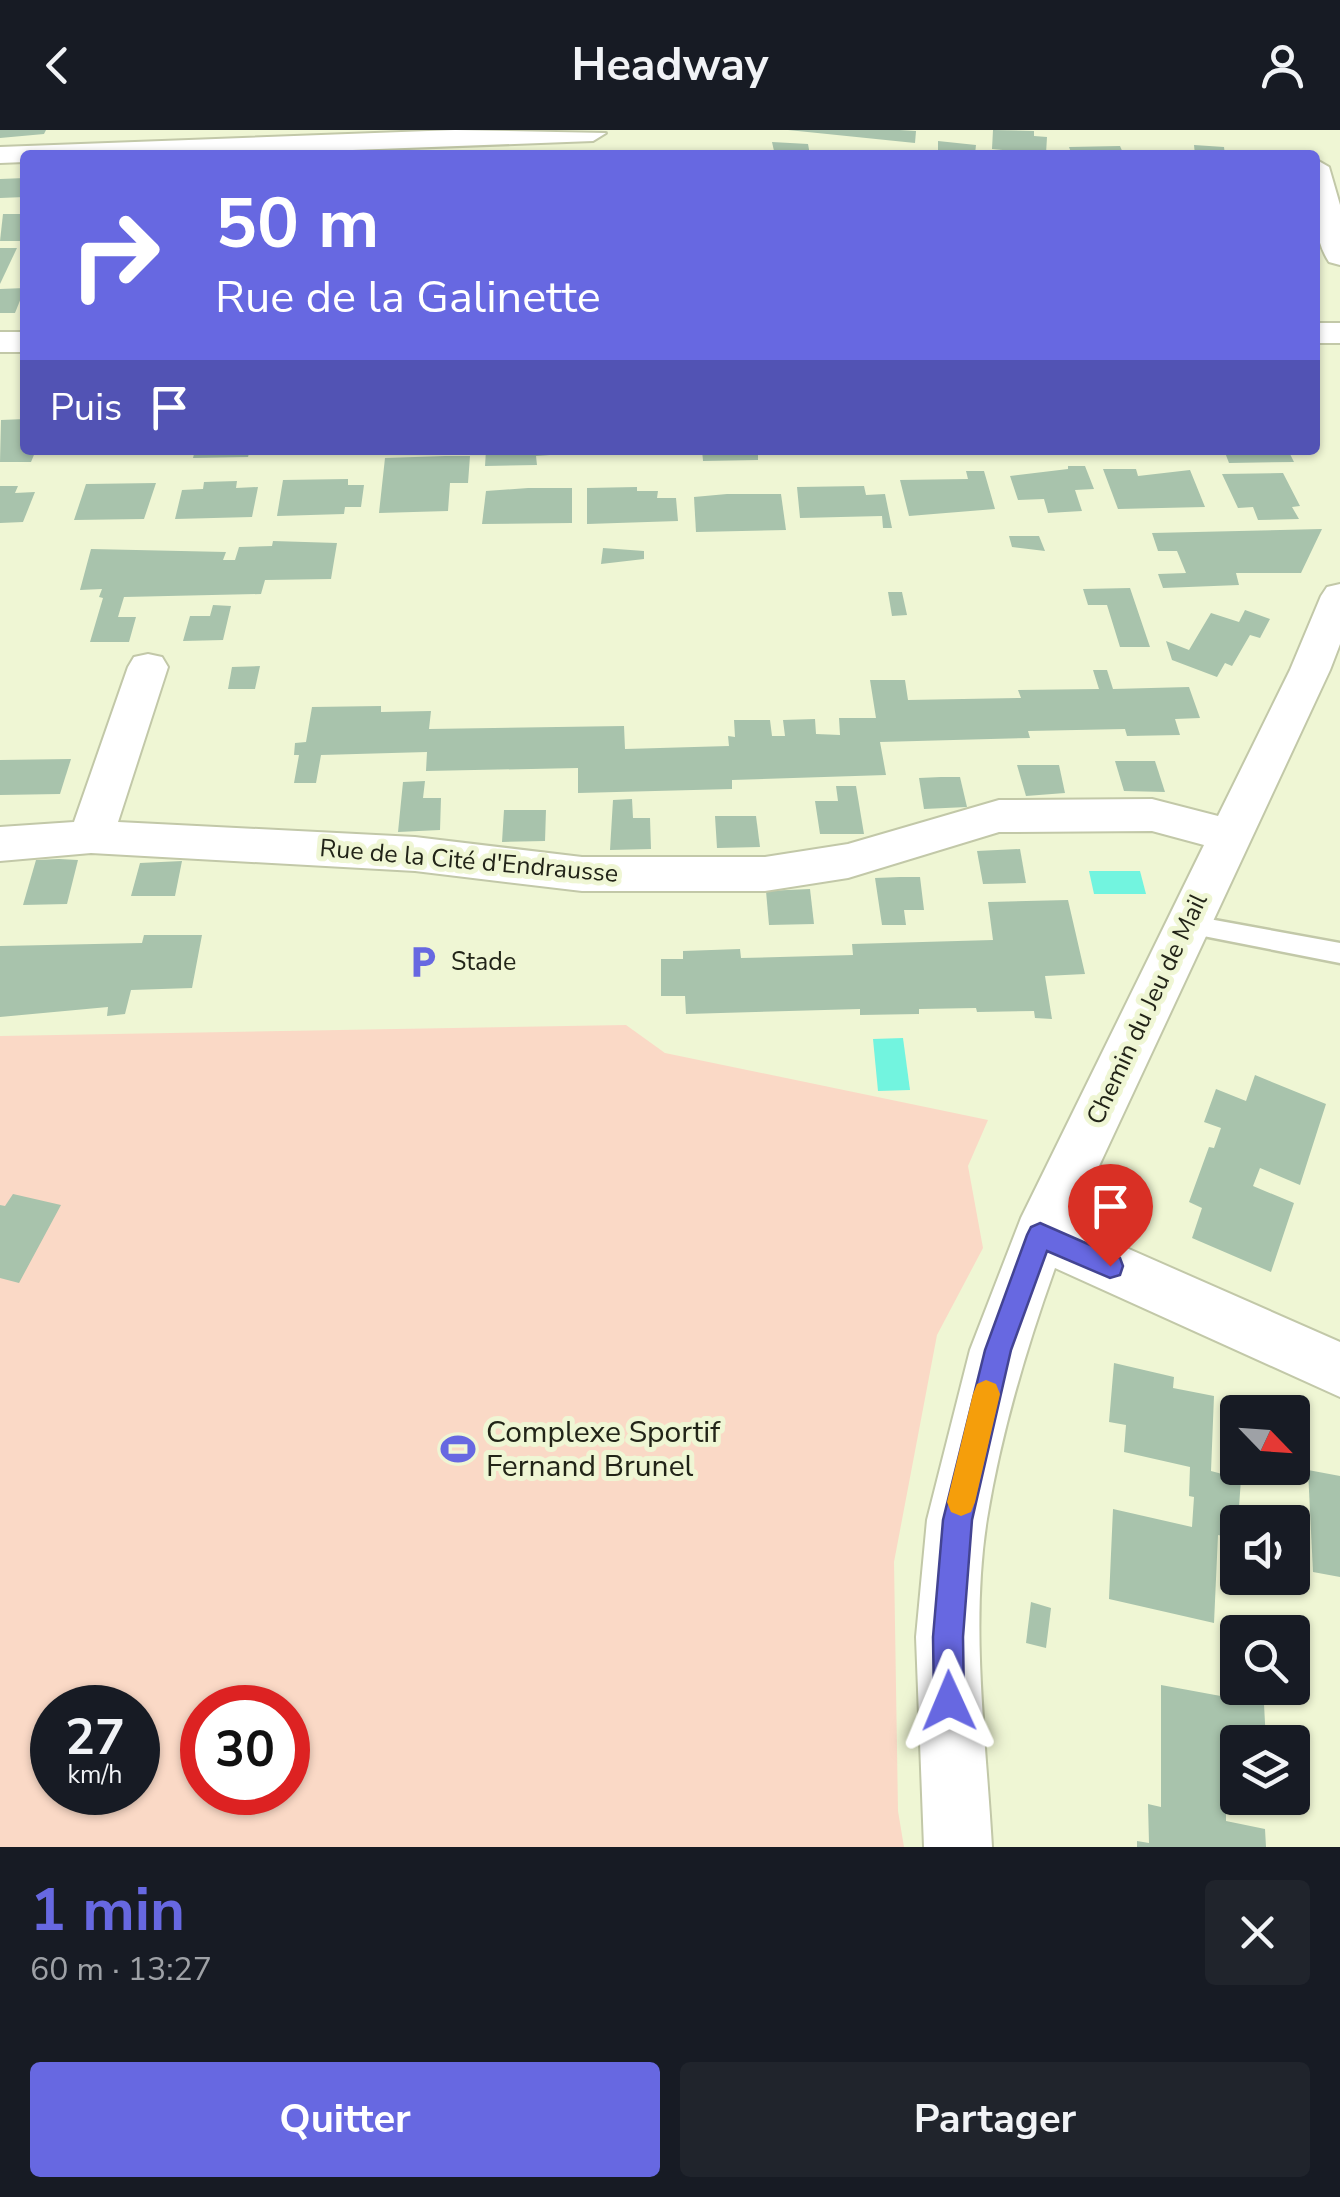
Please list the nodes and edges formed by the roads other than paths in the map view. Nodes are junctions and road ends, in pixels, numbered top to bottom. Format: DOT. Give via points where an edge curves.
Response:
graph roads {
  1 [pos="593,132"];
  2 [pos="322,137"];
  3 [pos="89,150"];
  4 [pos="1320,184"];
  5 [pos="1340,256"];
  6 [pos="1340,596"];
  7 [pos="148,667"];
  8 [pos="1230,835"];
  9 [pos="92,837"];
  10 [pos="0,844"];
  11 [pos="1187,924"];
  12 [pos="1340,953"];
  13 [pos="1040,1235"];
  14 [pos="1340,1370"];
  15 [pos="958,1847"];
  1 -- 2 [label="street"];
  2 -- 3 [label="street"];
  4 -- 5 [label="street"];
  6 -- 8 [label="street, Chemin du Jeu de Mail"];
  7 -- 9 [label="street"];
  8 -- 9 [label="street, Rue de la Cité d'Endrausse" via="1152,815 999,816 848,861 765,874 582,874 415,854"];
  8 -- 11 [label="street, Chemin du Jeu de Mail"];
  9 -- 10 [label="street, Rue de la Cité d'Endrausse"];
  11 -- 12 [label="lane"];
  11 -- 13 [label="street, Chemin du Jeu de Mail"];
  13 -- 14 [label="street"];
  13 -- 15 [label="street, Chemin du Jeu de Mail" via="998,1350 957,1520 948,1637"];
}
